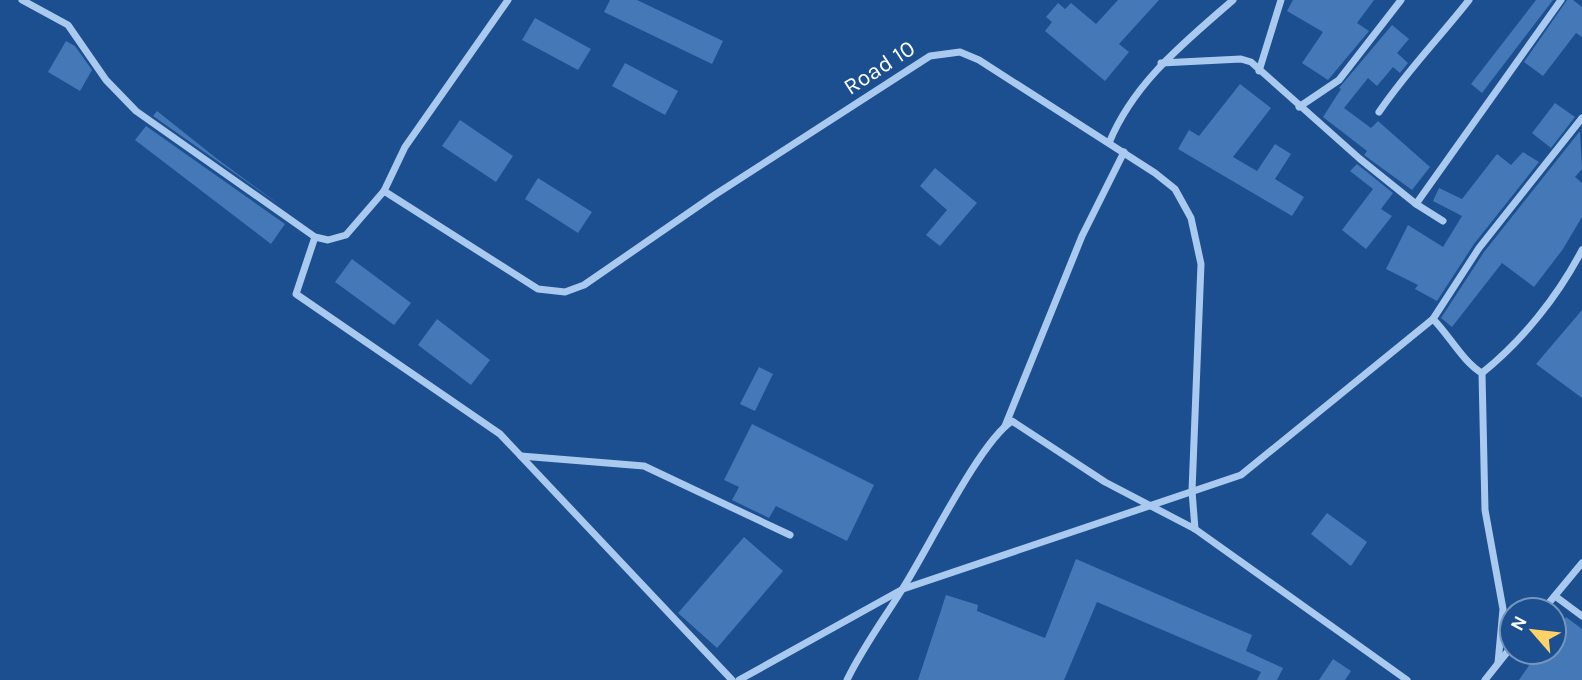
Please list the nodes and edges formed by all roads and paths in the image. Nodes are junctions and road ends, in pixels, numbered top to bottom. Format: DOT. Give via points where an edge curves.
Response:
graph roads {
  1 [pos="22,0"];
  2 [pos="508,0"];
  3 [pos="1233,0"];
  4 [pos="1281,0"];
  5 [pos="1401,0"];
  6 [pos="1469,0"];
  7 [pos="1560,0"];
  8 [pos="1161,63"];
  9 [pos="1259,71"];
  10 [pos="1299,107"];
  11 [pos="1379,111"];
  12 [pos="1582,118"];
  13 [pos="1109,143"];
  14 [pos="1124,152"];
  15 [pos="384,191"];
  16 [pos="1416,204"];
  17 [pos="1443,221"];
  18 [pos="315,237"];
  19 [pos="1582,250"];
  20 [pos="1433,319"];
  21 [pos="1482,373"];
  22 [pos="1004,426"];
  23 [pos="521,456"];
  24 [pos="1192,491"];
  25 [pos="1149,503"];
  26 [pos="1195,529"];
  27 [pos="790,535"];
  28 [pos="1582,563"];
  29 [pos="903,589"];
  30 [pos="1555,596"];
  31 [pos="1497,663"];
  32 [pos="732,680"];
  33 [pos="738,680"];
  34 [pos="847,680"];
  35 [pos="1407,680"];
  36 [pos="1485,680"];
  1 -- 18 [label="street" via="68,25 99,71 136,111"];
  2 -- 15 [label="street" via="405,147"];
  3 -- 8 [label="street"];
  4 -- 9 [label="street"];
  5 -- 10 [label="street" via="1339,80"];
  6 -- 11 [label="street"];
  7 -- 16 [label="street"];
  8 -- 9 [label="street" via="1241,60 1251,62"];
  8 -- 13 [label="street" via="1119,117"];
  9 -- 10 [label="street"];
  10 -- 16 [label="street"];
  12 -- 20 [label="street" via="1479,248"];
  13 -- 14 [label="street, Road 10"];
  13 -- 15 [label="street, Road 10" via="979,60 960,52 930,56 584,285 565,292 538,289"];
  14 -- 22 [label="street" via="1082,236"];
  14 -- 24 [label="street, Road 10" via="1174,189 1198,241 1201,304"];
  15 -- 18 [label="street" via="345,234 328,240"];
  16 -- 17 [label="street"];
  18 -- 23 [label="street" via="296,294 500,434"];
  19 -- 21 [label="street" via="1569,275 1510,350"];
  20 -- 21 [label="street"];
  20 -- 24 [label="street" via="1241,475"];
  21 -- 31 [label="street" via="1485,510 1503,609"];
  22 -- 25 [label="street" via="1012,421 1021,425 1105,482"];
  22 -- 29 [label="street"];
  23 -- 27 [label="street" via="644,466"];
  23 -- 32 [label="street"];
  24 -- 25 [label="street"];
  24 -- 26 [label="street, Road 10"];
  25 -- 26 [label="street"];
  25 -- 29 [label="street"];
  26 -- 35 [label="street"];
  28 -- 30 [label="street"];
  29 -- 33 [label="street"];
  29 -- 34 [label="street" via="863,647"];
  31 -- 36 [label="street"];
}
